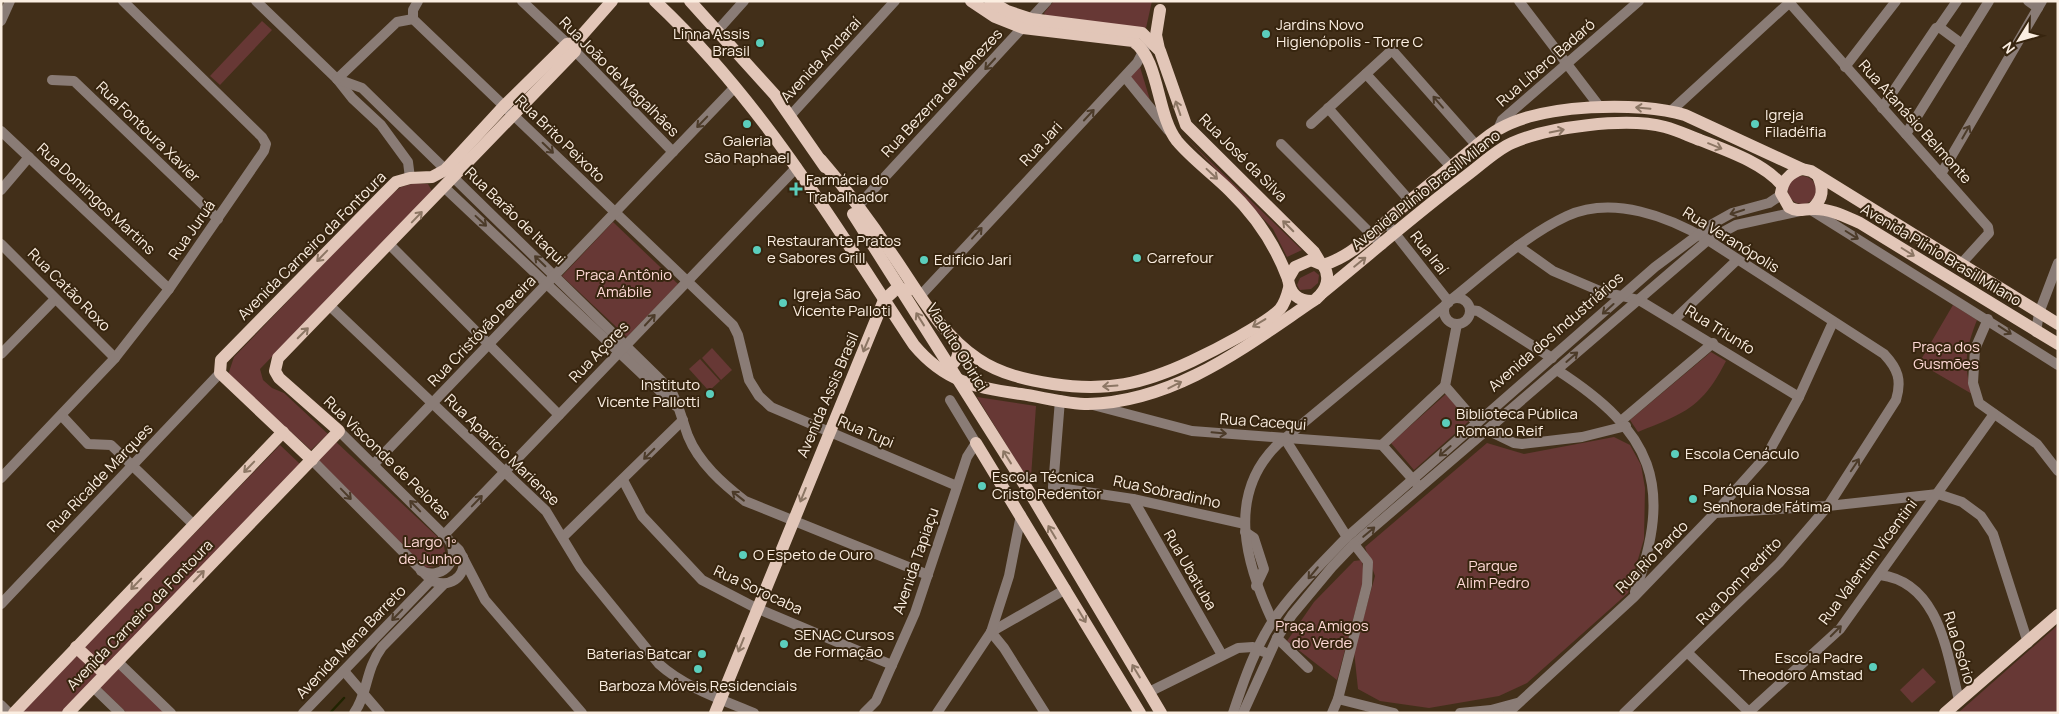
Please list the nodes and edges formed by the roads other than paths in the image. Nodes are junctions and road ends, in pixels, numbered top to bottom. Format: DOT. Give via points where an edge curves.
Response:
graph roads {
  1 [pos="10,1"];
  2 [pos="123,1"];
  3 [pos="256,1"];
  4 [pos="418,1"];
  5 [pos="522,1"];
  6 [pos="612,1"];
  7 [pos="655,1"];
  8 [pos="690,1"];
  9 [pos="744,1"];
  10 [pos="895,1"];
  11 [pos="971,1"];
  12 [pos="990,1"];
  13 [pos="1047,1"];
  14 [pos="1520,1"];
  15 [pos="1639,1"];
  16 [pos="1896,1"];
  17 [pos="1957,1"];
  18 [pos="1989,1"];
  19 [pos="2028,1"];
  20 [pos="1790,2"];
  21 [pos="2040,5"];
  22 [pos="1161,6"];
  23 [pos="413,19"];
  24 [pos="1,21"];
  25 [pos="1027,24"];
  26 [pos="1940,28"];
  27 [pos="718,30"];
  28 [pos="1149,38"];
  29 [pos="1962,44"];
  30 [pos="572,46"];
  31 [pos="1160,51"];
  32 [pos="1143,52"];
  33 [pos="1845,66"];
  34 [pos="1569,67"];
  35 [pos="1366,74"];
  36 [pos="1125,77"];
  37 [pos="337,79"];
  38 [pos="52,80"];
  39 [pos="735,87"];
  40 [pos="362,88"];
  41 [pos="352,98"];
  42 [pos="1599,106"];
  43 [pos="1328,108"];
  44 [pos="1882,108"];
  45 [pos="508,110"];
  46 [pos="1671,111"];
  47 [pos="790,116"];
  48 [pos="1311,124"];
  49 [pos="1498,129"];
  50 [pos="1,131"];
  51 [pos="1906,134"];
  52 [pos="1177,140"];
  53 [pos="1473,143"];
  54 [pos="1510,143"];
  55 [pos="1281,144"];
  56 [pos="673,152"];
  57 [pos="29,157"];
  58 [pos="1447,163"];
  59 [pos="797,167"];
  60 [pos="1802,169"];
  61 [pos="450,174"];
  62 [pos="1941,174"];
  63 [pos="1818,176"];
  64 [pos="410,178"];
  65 [pos="445,188"];
  66 [pos="1,190"];
  67 [pos="1782,190"];
  68 [pos="1407,197"];
  69 [pos="856,210"];
  70 [pos="1808,210"];
  71 [pos="616,212"];
  72 [pos="218,219"];
  73 [pos="1386,222"];
  74 [pos="507,229"];
  75 [pos="1396,234"];
  76 [pos="1697,234"];
  77 [pos="1371,235"];
  78 [pos="499,237"];
  79 [pos="1708,240"];
  80 [pos="1,244"];
  81 [pos="390,245"];
  82 [pos="1382,245"];
  83 [pos="1518,246"];
  84 [pos="1736,260"];
  85 [pos="2058,263"];
  86 [pos="1322,264"];
  87 [pos="1961,264"];
  88 [pos="552,280"];
  89 [pos="687,281"];
  90 [pos="1289,284"];
  91 [pos="169,289"];
  92 [pos="1322,293"];
  93 [pos="920,295"];
  94 [pos="1622,296"];
  95 [pos="55,299"];
  96 [pos="884,300"];
  97 [pos="1639,300"];
  98 [pos="1312,301"];
  99 [pos="1450,301"];
  100 [pos="330,306"];
  101 [pos="1470,310"];
  102 [pos="2039,313"];
  103 [pos="1675,319"];
  104 [pos="1988,319"];
  105 [pos="1833,322"];
  106 [pos="1457,324"];
  107 [pos="2058,324"];
  108 [pos="2036,332"];
  109 [pos="955,340"];
  110 [pos="1713,343"];
  111 [pos="491,344"];
  112 [pos="2058,344"];
  113 [pos="623,348"];
  114 [pos="1,354"];
  115 [pos="1884,354"];
  116 [pos="115,358"];
  117 [pos="1552,358"];
  118 [pos="933,365"];
  119 [pos="2058,365"];
  120 [pos="1557,370"];
  121 [pos="275,371"];
  122 [pos="220,373"];
  123 [pos="1520,385"];
  124 [pos="1445,386"];
  125 [pos="1529,394"];
  126 [pos="1799,396"];
  127 [pos="950,400"];
  128 [pos="1060,400"];
  129 [pos="432,404"];
  130 [pos="1087,404"];
  131 [pos="1994,414"];
  132 [pos="559,415"];
  133 [pos="682,415"];
  134 [pos="62,416"];
  135 [pos="1477,423"];
  136 [pos="1624,424"];
  137 [pos="1487,430"];
  138 [pos="339,431"];
  139 [pos="283,432"];
  140 [pos="829,432"];
  141 [pos="1285,439"];
  142 [pos="976,443"];
  143 [pos="1382,445"];
  144 [pos="312,460"];
  145 [pos="374,464"];
  146 [pos="133,467"];
  147 [pos="2058,471"];
  148 [pos="504,473"];
  149 [pos="1,478"];
  150 [pos="1413,479"];
  151 [pos="623,480"];
  152 [pos="957,486"];
  153 [pos="1420,488"];
  154 [pos="1938,494"];
  155 [pos="1133,499"];
  156 [pos="1828,506"];
  157 [pos="1715,514"];
  158 [pos="1021,515"];
  159 [pos="793,520"];
  160 [pos="193,524"];
  161 [pos="1245,528"];
  162 [pos="563,537"];
  163 [pos="446,538"];
  164 [pos="1351,540"];
  165 [pos="1337,555"];
  166 [pos="462,556"];
  167 [pos="420,570"];
  168 [pos="1880,575"];
  169 [pos="928,576"];
  170 [pos="431,580"];
  171 [pos="444,584"];
  172 [pos="1066,589"];
  173 [pos="1634,597"];
  174 [pos="1,604"];
  175 [pos="756,608"];
  176 [pos="2058,615"];
  177 [pos="1273,622"];
  178 [pos="990,632"];
  179 [pos="1277,638"];
  180 [pos="2028,642"];
  181 [pos="76,647"];
  182 [pos="1258,648"];
  183 [pos="1688,653"];
  184 [pos="1222,655"];
  185 [pos="1268,655"];
  186 [pos="117,661"];
  187 [pos="892,665"];
  188 [pos="1308,668"];
  189 [pos="344,671"];
  190 [pos="105,674"];
  191 [pos="93,687"];
  192 [pos="1149,692"];
  193 [pos="363,693"];
  194 [pos="720,699"];
  195 [pos="1338,699"];
  196 [pos="1959,700"];
  197 [pos="1520,702"];
  198 [pos="1,705"];
  199 [pos="1749,712"];
  200 [pos="9,713"];
  201 [pos="14,713"];
  202 [pos="68,713"];
  203 [pos="120,713"];
  204 [pos="171,713"];
  205 [pos="303,713"];
  206 [pos="354,713"];
  207 [pos="380,713"];
  208 [pos="582,713"];
  209 [pos="715,713"];
  210 [pos="754,713"];
  211 [pos="864,713"];
  212 [pos="937,713"];
  213 [pos="1045,713"];
  214 [pos="1140,713"];
  215 [pos="1161,713"];
  216 [pos="1233,713"];
  217 [pos="1243,713"];
  218 [pos="1332,713"];
  219 [pos="1394,713"];
  220 [pos="1460,713"];
  221 [pos="1508,713"];
  222 [pos="1624,713"];
  223 [pos="1944,713"];
  1 -- 24 [label="street"];
  2 -- 72 [label="street, Rua Juruá" via="266,144"];
  3 -- 37 [label="street, Rua Barão de Itaqui"];
  4 -- 23 [label="street"];
  5 -- 30 [label="street, Rua João de Magalhães"];
  6 -- 30 [label="main road, Avenida Carneiro da Fontoura"];
  7 -- 39 [label="main road" via="703,48"];
  8 -- 27 [label="main road"];
  9 -- 27 [label="street"];
  10 -- 47 [label="street, Avenida Andaraí"];
  11 -- 25 [label="main road" via="995,16"];
  12 -- 25 [label="main road"];
  13 -- 25 [label="street, Rua Bezerra de Menezes"];
  14 -- 34 [label="street"];
  15 -- 34 [label="street, Rua Líbero Badaró"];
  16 -- 33 [label="street"];
  17 -- 26 [label="street"];
  18 -- 29 [label="street"];
  19 -- 21 [label="street"];
  20 -- 33 [label="street, Rua Atanásio Belmonte"];
  20 -- 46 [label="street"];
  62 -- 21 [label="street, one-way"];
  22 -- 28 [label="street, Rua Jari"];
  22 -- 31 [label="main road" via="1156,34"];
  23 -- 37 [label="street" via="397,22"];
  23 -- 45 [label="street, Rua Brito Peixoto"];
  25 -- 28 [label="main road" via="1134,30"];
  25 -- 32 [label="main road" via="1133,41"];
  25 -- 69 [label="street, Rua Bezerra de Menezes, one-way"];
  26 -- 29 [label="street"];
  26 -- 44 [label="street" via="1936,28"];
  27 -- 47 [label="main road"];
  28 -- 31 [label="main road, Rua José da Silva"];
  28 -- 32 [label="street, Rua Jari"];
  29 -- 51 [label="street"];
  30 -- 45 [label="main road, Avenida Carneiro da Fontoura"];
  30 -- 56 [label="street, Rua João de Magalhães"];
  86 -- 31 [label="main road, Rua José da Silva, one-way" via="1314,252 1186,125"];
  32 -- 36 [label="street, Rua Jari"];
  32 -- 52 [label="main road"];
  33 -- 44 [label="street, Rua Atanásio Belmonte"];
  34 -- 42 [label="street"];
  34 -- 49 [label="street, Rua Líbero Badaró" via="1502,120"];
  35 -- 43 [label="street"];
  53 -- 35 [label="street, one-way" via="1394,51"];
  35 -- 58 [label="street"];
  36 -- 52 [label="street"];
  93 -- 36 [label="street, Rua Jari, one-way"];
  37 -- 40 [label="street, Rua Barão de Itaqui"];
  37 -- 41 [label="street, Rua Barão de Itaqui"];
  38 -- 72 [label="street, Rua Fontoura Xavier" via="74,81"];
  39 -- 56 [label="street, Rua Cristóvão Pereira, one-way"];
  39 -- 59 [label="main road" via="775,134"];
  40 -- 41 [label="street"];
  40 -- 61 [label="street, Rua Barão de Itaqui"];
  41 -- 64 [label="street, Rua Barão de Itaqui" via="381,125 403,154 408,162"];
  46 -- 42 [label="main road, Avenida Plínio Brasil Milano, one-way"];
  42 -- 49 [label="main road, Avenida Plínio Brasil Milano" via="1554,112"];
  43 -- 48 [label="street"];
  43 -- 68 [label="street"];
  44 -- 51 [label="street, Rua Atanásio Belmonte"];
  45 -- 61 [label="main road, Avenida Carneiro da Fontoura"];
  45 -- 71 [label="street, Rua Brito Peixoto, one-way"];
  46 -- 60 [label="main road, Avenida Plínio Brasil Milano"];
  47 -- 69 [label="main road"];
  49 -- 53 [label="main road, Avenida Plínio Brasil Milano"];
  49 -- 54 [label="main road"];
  50 -- 57 [label="street, Rua Domingos Martins"];
  51 -- 62 [label="street, Rua Atanásio Belmonte"];
  52 -- 90 [label="main road, one-way" via="1266,231"];
  53 -- 58 [label="main road, Avenida Plínio Brasil Milano"];
  54 -- 67 [label="main road, Avenida Plínio Brasil Milano, one-way" via="1596,125 1631,123 1665,127 1767,171"];
  54 -- 75 [label="main road, Avenida Plínio Brasil Milano" via="1437,198"];
  55 -- 77 [label="street"];
  56 -- 71 [label="street, Rua Cristóvão Pereira"];
  57 -- 66 [label="street"];
  57 -- 91 [label="street, Rua Domingos Martins"];
  58 -- 68 [label="main road, Avenida Plínio Brasil Milano"];
  59 -- 89 [label="street, Rua Açores"];
  59 -- 96 [label="main road"];
  60 -- 63 [label="main road, Avenida Plínio Brasil Milano"];
  60 -- 67 [label="main road, Avenida dos Industriários" via="1788,176"];
  61 -- 64 [label="main road, Avenida Carneiro da Fontoura"];
  61 -- 65 [label="main road, Avenida Carneiro da Fontoura"];
  61 -- 74 [label="street, Rua Barão de Itaqui"];
  62 -- 87 [label="street, Rua Atanásio Belmonte" via="1990,230"];
  63 -- 70 [label="main road" via="1822,194"];
  63 -- 87 [label="main road, Avenida Plínio Brasil Milano"];
  64 -- 122 [label="main road, Avenida Carneiro da Fontoura, one-way" via="396,182 383,194 221,360"];
  65 -- 78 [label="street, Rua Barão de Itaqui, one-way"];
  81 -- 65 [label="main road, Avenida Carneiro da Fontoura, one-way"];
  67 -- 70 [label="main road, Avenida Plínio Brasil Milano" via="1789,207"];
  67 -- 76 [label="street, Avenida dos Industriários, one-way" via="1770,203 1732,213"];
  68 -- 73 [label="main road, Avenida Plínio Brasil Milano"];
  69 -- 93 [label="main road"];
  192 -- 69 [label="main road, Viaduto Obirici, one-way, bridge"];
  70 -- 79 [label="street, Avenida dos Industriários" via="1736,225"];
  70 -- 104 [label="street, one-way"];
  70 -- 108 [label="main road, Avenida Plínio Brasil Milano, one-way" via="1837,213 1860,223"];
  71 -- 88 [label="street, Rua Cristóvão Pereira"];
  71 -- 89 [label="street, Rua Brito Peixoto"];
  72 -- 91 [label="street, Rua Juruá"];
  73 -- 75 [label="street, Rua Iraí"];
  73 -- 77 [label="main road, Avenida Plínio Brasil Milano"];
  74 -- 78 [label="street"];
  88 -- 74 [label="street, Rua Barão de Itaqui, one-way"];
  75 -- 82 [label="main road, Avenida Plínio Brasil Milano"];
  75 -- 99 [label="street, Rua Iraí"];
  76 -- 79 [label="street, Rua Veranópolis"];
  76 -- 83 [label="street, Rua Veranópolis" via="1648,212 1601,208 1567,216"];
  76 -- 94 [label="street, Avenida dos Industriários"];
  77 -- 82 [label="street"];
  77 -- 86 [label="main road, Avenida Plínio Brasil Milano" via="1345,257"];
  78 -- 88 [label="street, Rua Barão de Itaqui"];
  79 -- 84 [label="street, Rua Veranópolis"];
  79 -- 97 [label="street, Avenida dos Industriários"];
  80 -- 95 [label="street, Rua Catão Roxo"];
  81 -- 100 [label="main road, Avenida Carneiro da Fontoura"];
  81 -- 111 [label="street"];
  92 -- 82 [label="main road, Avenida Plínio Brasil Milano, one-way"];
  83 -- 94 [label="street, Rua Triunfo" via="1553,271 1600,292"];
  83 -- 99 [label="street, Rua Veranópolis"];
  84 -- 103 [label="street"];
  84 -- 105 [label="street, Rua Veranópolis"];
  85 -- 102 [label="street"];
  86 -- 90 [label="main road" via="1311,260 1300,264 1291,272"];
  86 -- 92 [label="main road" via="1327,277"];
  87 -- 102 [label="main road, Avenida Plínio Brasil Milano"];
  88 -- 111 [label="street, Rua Cristóvão Pereira"];
  88 -- 113 [label="street, Rua Barão de Itaqui"];
  113 -- 89 [label="street, Rua Açores, one-way"];
  89 -- 140 [label="street, Rua Tupi" via="737,329 749,380 759,396 771,407"];
  90 -- 98 [label="main road" via="1297,297"];
  90 -- 109 [label="main road, one-way" via="1285,302 1279,310 1225,344 1159,376 1121,386 1082,388 1018,378 978,360"];
  91 -- 116 [label="street, Rua Juruá"];
  92 -- 98 [label="main road"];
  93 -- 96 [label="main road" via="909,288 902,288"];
  93 -- 109 [label="main road"];
  94 -- 97 [label="street, Rua Triunfo"];
  94 -- 117 [label="street, Avenida dos Industriários, one-way"];
  95 -- 114 [label="street"];
  95 -- 116 [label="street, Rua Catão Roxo"];
  96 -- 118 [label="main road" via="914,344"];
  96 -- 140 [label="main road, Avenida Assis Brasil, one-way"];
  97 -- 103 [label="street, Rua Triunfo"];
  120 -- 97 [label="street, Avenida dos Industriários, one-way"];
  130 -- 98 [label="main road, one-way" via="1126,401 1163,391 1215,365"];
  99 -- 101 [label="street" via="1465,302"];
  99 -- 106 [label="street" via="1444,310 1445,316"];
  99 -- 141 [label="street, Rua Veranópolis"];
  121 -- 100 [label="main road, Avenida Carneiro da Fontoura, one-way" via="278,358"];
  100 -- 129 [label="street, Rua Aparício Mariense"];
  101 -- 106 [label="street" via="1466,320"];
  101 -- 117 [label="street" via="1478,311"];
  102 -- 107 [label="main road, Avenida Plínio Brasil Milano"];
  102 -- 108 [label="street"];
  103 -- 110 [label="street, Rua Triunfo"];
  104 -- 119 [label="street, one-way"];
  104 -- 131 [label="street" via="1975,349 1973,383 1979,404"];
  105 -- 115 [label="street, Rua Veranópolis"];
  105 -- 126 [label="street, Rua Rio Pardo"];
  106 -- 124 [label="street"];
  108 -- 112 [label="main road, Avenida Plínio Brasil Milano"];
  109 -- 118 [label="main road" via="959,355 953,364 943,368"];
  110 -- 126 [label="street, Rua Triunfo"];
  110 -- 136 [label="street"];
  111 -- 129 [label="street, Rua Cristóvão Pereira"];
  111 -- 132 [label="street"];
  113 -- 132 [label="street, Rua Açores"];
  113 -- 133 [label="street, Rua Barão de Itaqui"];
  156 -- 115 [label="street, Rua Dom Pedrito, one-way" via="1896,400 1899,376"];
  116 -- 134 [label="street, Rua Juruá"];
  117 -- 123 [label="street, Avenida dos Industriários"];
  118 -- 128 [label="main road" via="963,383"];
  120 -- 125 [label="street, Avenida dos Industriários"];
  120 -- 136 [label="street" via="1588,390"];
  121 -- 138 [label="main road, Rua Visconde de Pelotas"];
  122 -- 139 [label="main road"];
  122 -- 146 [label="street, Rua Ricalde Marques"];
  123 -- 125 [label="street"];
  123 -- 135 [label="street, Avenida dos Industriários"];
  124 -- 135 [label="street"];
  124 -- 143 [label="street"];
  125 -- 137 [label="street, Avenida dos Industriários"];
  126 -- 157 [label="street, Rua Rio Pardo" via="1767,455"];
  127 -- 142 [label="street"];
  128 -- 130 [label="main road"];
  128 -- 155 [label="street, Rua Sobradinho" via="1053,487"];
  129 -- 145 [label="street, Rua Cristóvão Pereira"];
  129 -- 148 [label="street, Rua Aparício Mariense"];
  130 -- 141 [label="street, Rua Cacequi, one-way" via="1192,431"];
  131 -- 147 [label="street" via="2037,444"];
  131 -- 154 [label="street, Rua Valentim Vicentini"];
  132 -- 148 [label="street, Rua Açores"];
  133 -- 151 [label="street, one-way"];
  159 -- 133 [label="street, one-way" via="745,501 723,484 698,455"];
  134 -- 146 [label="street" via="88,444 111,445"];
  134 -- 149 [label="street, Rua Juruá"];
  135 -- 150 [label="street, Avenida dos Industriários, one-way"];
  136 -- 137 [label="street" via="1582,437 1522,444"];
  136 -- 173 [label="street" via="1639,446 1655,495 1649,555"];
  137 -- 153 [label="street, Avenida dos Industriários"];
  138 -- 144 [label="main road, Avenida Carneiro da Fontoura"];
  138 -- 145 [label="street, Rua Visconde de Pelotas"];
  139 -- 144 [label="main road"];
  139 -- 160 [label="main road, Avenida Carneiro da Fontoura, one-way"];
  140 -- 152 [label="street, Rua Tupi"];
  140 -- 159 [label="main road, Avenida Assis Brasil, one-way"];
  141 -- 143 [label="street, Rua Cacequi"];
  141 -- 161 [label="street, Rua Veranópolis" via="1269,454 1250,488"];
  141 -- 164 [label="street"];
  142 -- 152 [label="street, Avenida Tapiaçu" via="967,457"];
  142 -- 158 [label="main road"];
  143 -- 150 [label="street"];
  144 -- 167 [label="street, one-way"];
  186 -- 144 [label="main road, Avenida Carneiro da Fontoura, one-way"];
  163 -- 145 [label="street, Rua Visconde de Pelotas, one-way"];
  146 -- 160 [label="street"];
  146 -- 174 [label="street, Rua Ricalde Marques"];
  148 -- 162 [label="street, Rua Aparício Mariense" via="546,511"];
  163 -- 148 [label="street, Rua Açores, one-way"];
  150 -- 153 [label="street"];
  150 -- 164 [label="street, Avenida dos Industriários"];
  151 -- 162 [label="street"];
  151 -- 175 [label="street, Rua Sorocaba" via="642,516 694,573 710,586"];
  152 -- 169 [label="street, Avenida Tapiaçu"];
  164 -- 153 [label="street, Avenida dos Industriários, one-way"];
  154 -- 156 [label="street"];
  154 -- 168 [label="street, Rua Valentim Vicentini"];
  154 -- 180 [label="street" via="1962,502 1980,516 1993,534"];
  155 -- 161 [label="street, Rua Sobradinho"];
  155 -- 184 [label="street, Rua Ubatuba"];
  156 -- 157 [label="street"];
  156 -- 183 [label="street, Rua Dom Pedrito" via="1779,563"];
  157 -- 173 [label="street, Rua Rio Pardo"];
  158 -- 172 [label="main road"];
  158 -- 178 [label="street" via="1009,576"];
  159 -- 169 [label="street"];
  159 -- 175 [label="main road, Avenida Assis Brasil"];
  160 -- 181 [label="main road, Avenida Carneiro da Fontoura, one-way"];
  161 -- 177 [label="street, Rua Veranópolis" via="1256,586"];
  162 -- 194 [label="street, Rua Aparício Mariense" via="580,567 646,652 670,674"];
  163 -- 166 [label="street, Rua Visconde de Pelotas"];
  163 -- 167 [label="street" via="453,552 445,570 433,574"];
  164 -- 165 [label="street, Avenida dos Industriários"];
  164 -- 195 [label="street" via="1368,562 1367,585"];
  165 -- 177 [label="street, Avenida dos Industriários, one-way"];
  165 -- 179 [label="street, Avenida dos Industriários"];
  166 -- 171 [label="street, Avenida Mena Barreto" via="461,575"];
  166 -- 208 [label="street, Rua Visconde de Pelotas" via="485,600"];
  167 -- 170 [label="street"];
  168 -- 196 [label="street, Rua Osório" via="1893,577 1910,586 1931,609"];
  199 -- 168 [label="street, Rua Valentim Vicentini, one-way" via="1840,629"];
  169 -- 187 [label="street, Avenida Tapiaçu"];
  170 -- 171 [label="street"];
  170 -- 189 [label="street, Avenida Mena Barreto, one-way"];
  171 -- 193 [label="street, Avenida Mena Barreto" via="382,647 369,668"];
  172 -- 178 [label="street"];
  172 -- 214 [label="main road, one-way"];
  173 -- 197 [label="street, Rua Rio Pardo"];
  175 -- 187 [label="street, Rua Sorocaba"];
  175 -- 194 [label="main road, Avenida Assis Brasil, one-way"];
  176 -- 180 [label="main road"];
  177 -- 182 [label="street, Avenida dos Industriários"];
  178 -- 212 [label="street"];
  178 -- 213 [label="street" via="1004,648"];
  179 -- 185 [label="street, Avenida dos Industriários"];
  179 -- 188 [label="street"];
  180 -- 196 [label="main road"];
  181 -- 190 [label="main road"];
  181 -- 201 [label="main road, Avenida Carneiro da Fontoura"];
  182 -- 184 [label="street" via="1246,646"];
  182 -- 185 [label="street"];
  182 -- 216 [label="street, Avenida dos Industriários"];
  183 -- 199 [label="street"];
  183 -- 222 [label="street, Rua Dom Pedrito"];
  184 -- 192 [label="street"];
  185 -- 217 [label="street, Avenida dos Industriários"];
  186 -- 190 [label="main road, Avenida Carneiro da Fontoura"];
  186 -- 204 [label="street"];
  187 -- 211 [label="street, Avenida Tapiaçu" via="876,700"];
  189 -- 193 [label="street"];
  189 -- 205 [label="street, Avenida Mena Barreto"];
  190 -- 191 [label="main road, Avenida Carneiro da Fontoura"];
  191 -- 202 [label="main road, Avenida Carneiro da Fontoura"];
  191 -- 203 [label="street"];
  192 -- 215 [label="main road, Viaduto Obirici"];
  193 -- 206 [label="street, Avenida Mena Barreto"];
  193 -- 207 [label="street"];
  194 -- 209 [label="main road, Avenida Assis Brasil"];
  194 -- 210 [label="street, Rua Aparício Mariense"];
  195 -- 218 [label="street"];
  195 -- 219 [label="street"];
  196 -- 223 [label="main road"];
  197 -- 220 [label="street" via="1491,710"];
  197 -- 221 [label="street, Rua Rio Pardo"];
  198 -- 200 [label="street"];
}
